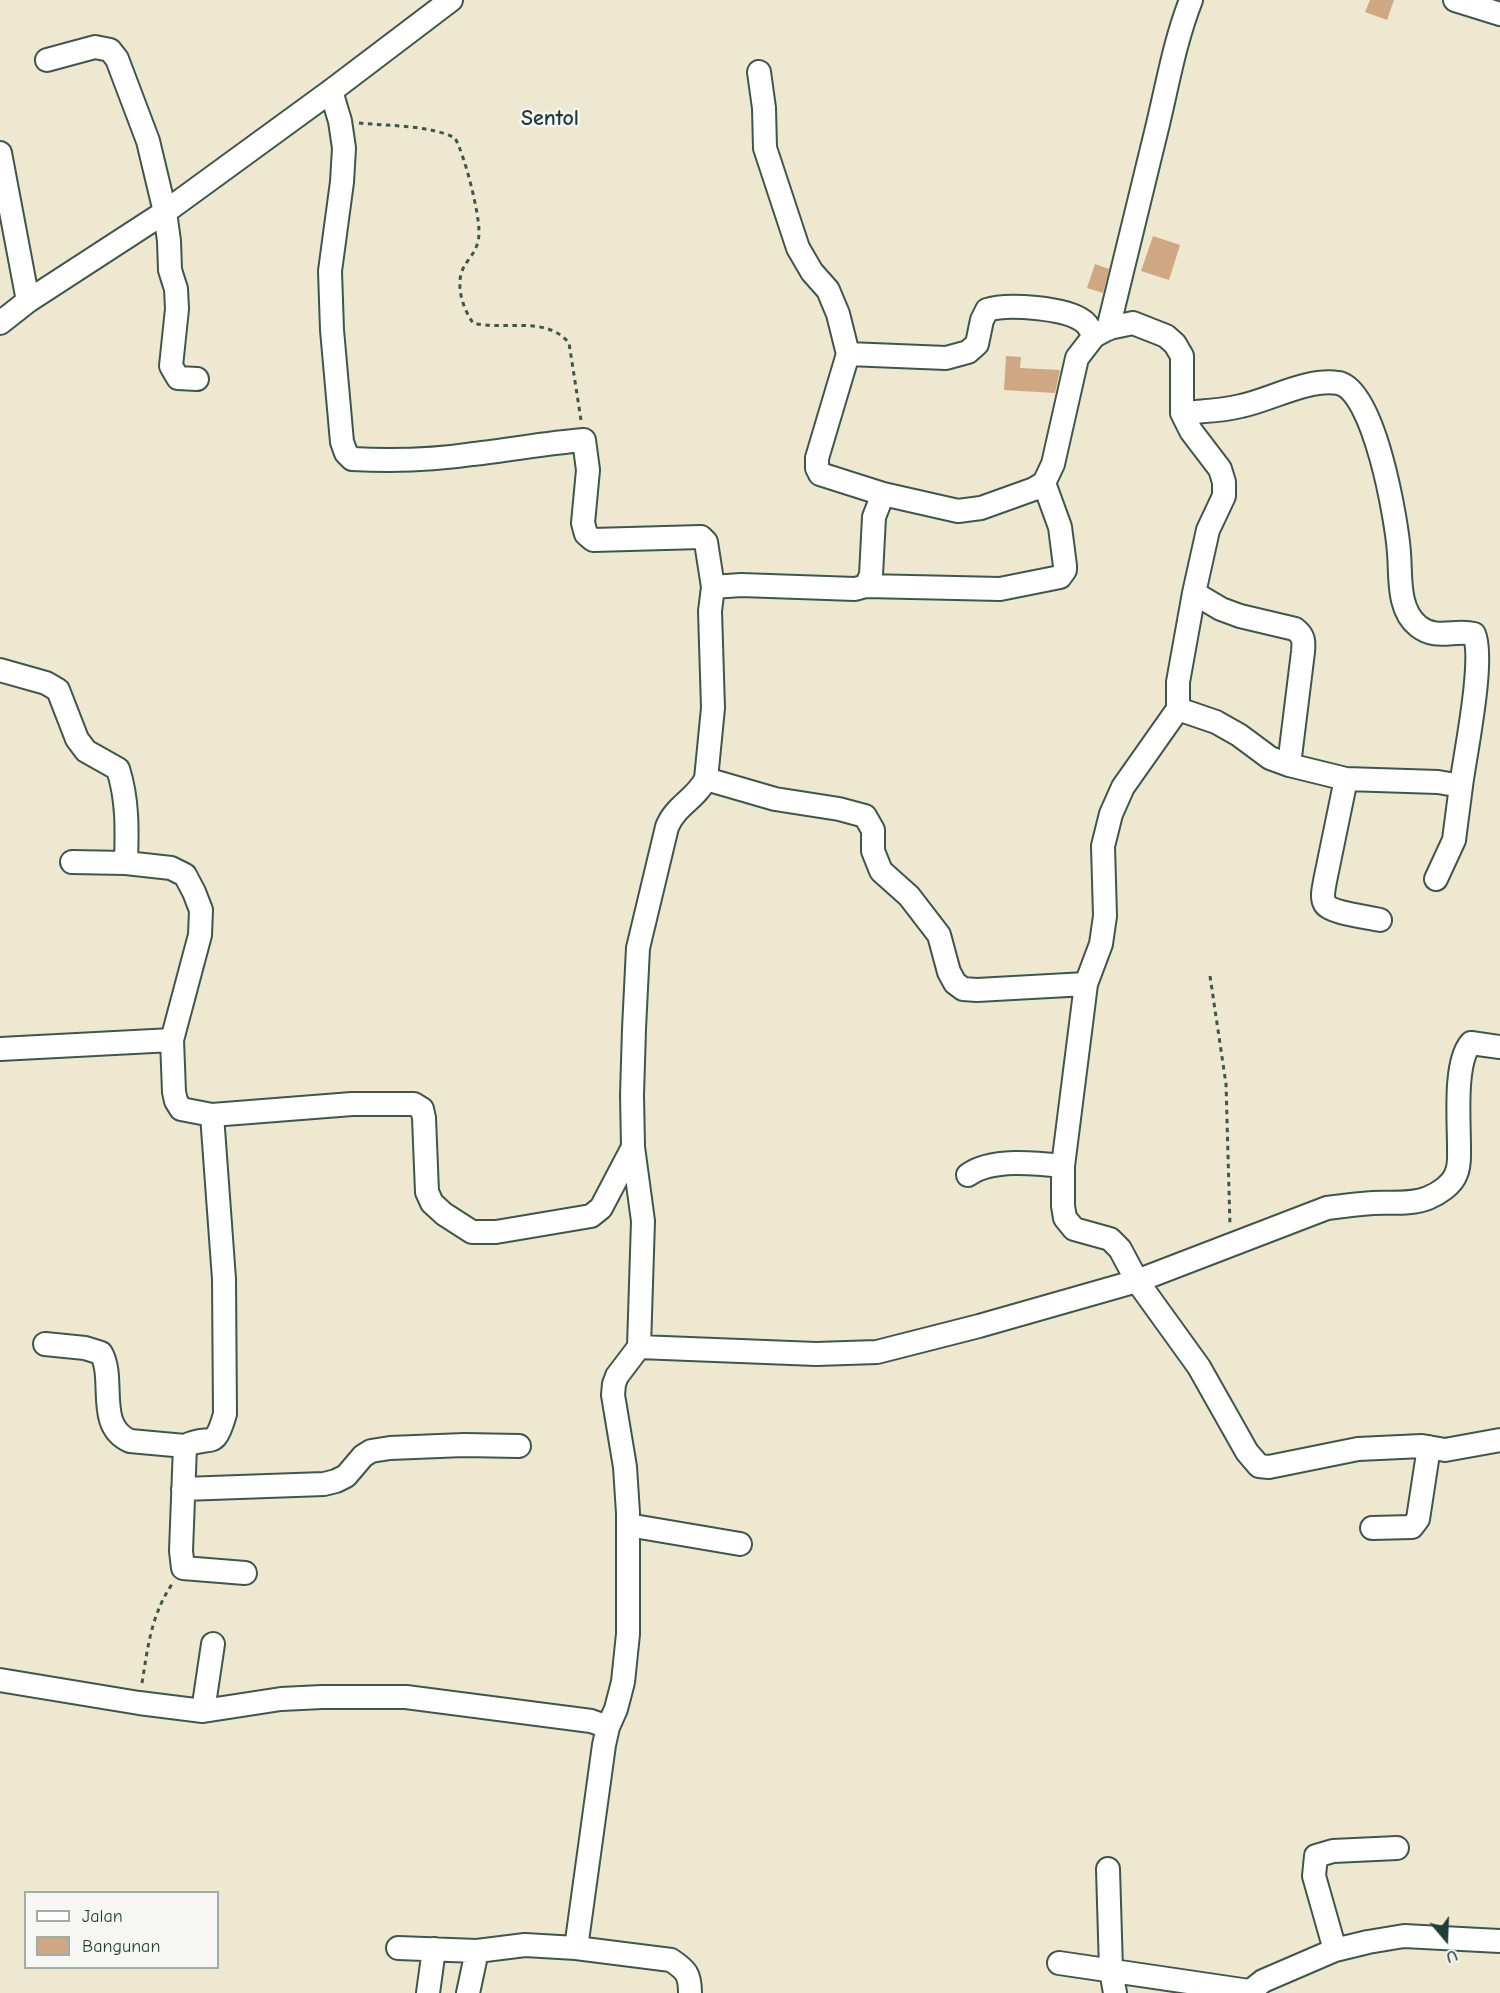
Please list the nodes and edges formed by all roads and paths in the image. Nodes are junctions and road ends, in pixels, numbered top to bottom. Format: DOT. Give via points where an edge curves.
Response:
graph roads {
  1 [pos="451,0"];
  2 [pos="1191,0"];
  3 [pos="1455,0"];
  4 [pos="1500,14"];
  5 [pos="46,60"];
  6 [pos="759,72"];
  7 [pos="331,90"];
  8 [pos="340,121"];
  9 [pos="0,153"];
  10 [pos="165,212"];
  11 [pos="28,301"];
  12 [pos="0,323"];
  13 [pos="1101,332"];
  14 [pos="848,354"];
  15 [pos="197,379"];
  16 [pos="1182,414"];
  17 [pos="584,440"];
  18 [pos="1044,483"];
  19 [pos="883,494"];
  20 [pos="866,586"];
  21 [pos="713,587"];
  22 [pos="1194,593"];
  23 [pos="0,670"];
  24 [pos="1178,710"];
  25 [pos="1289,765"];
  26 [pos="706,779"];
  27 [pos="1346,780"];
  28 [pos="1461,786"];
  29 [pos="72,862"];
  30 [pos="126,863"];
  31 [pos="1436,879"];
  32 [pos="1380,920"];
  33 [pos="1210,976"];
  34 [pos="1086,984"];
  35 [pos="172,1040"];
  36 [pos="1500,1047"];
  37 [pos="0,1049"];
  38 [pos="212,1115"];
  39 [pos="633,1147"];
  40 [pos="1063,1166"];
  41 [pos="968,1175"];
  42 [pos="1230,1246"];
  43 [pos="1137,1281"];
  44 [pos="45,1344"];
  45 [pos="639,1347"];
  46 [pos="1500,1440"];
  47 [pos="185,1446"];
  48 [pos="519,1446"];
  49 [pos="1429,1447"];
  50 [pos="183,1489"];
  51 [pos="628,1525"];
  52 [pos="1372,1528"];
  53 [pos="740,1544"];
  54 [pos="183,1568"];
  55 [pos="245,1574"];
  56 [pos="213,1644"];
  57 [pos="0,1680"];
  58 [pos="139,1703"];
  59 [pos="203,1711"];
  60 [pos="608,1727"];
  61 [pos="1397,1848"];
  62 [pos="1108,1869"];
  63 [pos="1500,1941"];
  64 [pos="398,1948"];
  65 [pos="576,1948"];
  66 [pos="434,1949"];
  67 [pos="1335,1950"];
  68 [pos="477,1951"];
  69 [pos="1059,1963"];
  70 [pos="1111,1970"];
  71 [pos="1249,1992"];
  72 [pos="428,1993"];
  73 [pos="468,1993"];
  74 [pos="690,1993"];
  75 [pos="1115,1993"];
  1 -- 7 [label="street"];
  2 -- 13 [label="street" via="1180,27"];
  3 -- 4 [label="street"];
  5 -- 10 [label="street" via="95,47 110,50 148,141"];
  6 -- 14 [label="street" via="765,148 798,248 828,290"];
  7 -- 8 [label="street"];
  7 -- 10 [label="street"];
  8 -- 17 [label="path" via="423,130 454,138 477,208 479,234 475,253 461,274 465,311 472,323 546,327 562,334 569,343"];
  8 -- 17 [label="street" via="344,148 342,182 330,271 337,401 346,453 352,459 417,458"];
  9 -- 11 [label="street"];
  10 -- 11 [label="street"];
  10 -- 15 [label="street" via="177,309 171,366 178,378"];
  11 -- 12 [label="street"];
  13 -- 14 [label="street" via="1071,314 1018,305 987,310 976,344 968,352 946,358"];
  13 -- 16 [label="street" via="1133,322 1175,344 1182,356"];
  13 -- 18 [label="street" via="1077,358 1058,448"];
  14 -- 19 [label="street" via="816,468 820,474"];
  16 -- 22 [label="street" via="1220,469 1224,482 1224,496 1208,530"];
  16 -- 28 [label="street" via="1239,407 1324,382 1341,383 1358,398 1374,432 1388,485 1408,616 1434,634 1467,632 1474,634 1477,641 1476,683"];
  17 -- 21 [label="street" via="588,470 583,523 586,534 593,540 701,537 706,542"];
  18 -- 19 [label="street" via="981,508 958,511"];
  18 -- 20 [label="street" via="1060,527 1065,566 1060,577 1000,589"];
  19 -- 20 [label="street" via="874,517 872,575"];
  20 -- 21 [label="street"];
  21 -- 26 [label="street" via="713,708"];
  22 -- 24 [label="street" via="1178,682"];
  22 -- 25 [label="street" via="1221,609 1301,634 1304,640"];
  23 -- 30 [label="street" via="58,690 77,739 86,751 118,770 124,790"];
  24 -- 25 [label="street" via="1216,722 1270,758"];
  24 -- 34 [label="street" via="1123,787 1111,814 1103,846 1105,916 1101,944"];
  25 -- 27 [label="street"];
  26 -- 34 [label="street" via="776,799 865,816 873,830 873,851 881,871 926,915 939,935 949,972 963,989"];
  26 -- 39 [label="street" via="701,789 671,817 638,948"];
  27 -- 28 [label="street"];
  27 -- 32 [label="street" via="1324,902 1328,908"];
  28 -- 31 [label="street" via="1454,840"];
  29 -- 30 [label="street"];
  30 -- 35 [label="street" via="171,868 185,875 201,910 200,934"];
  33 -- 42 [label="path" via="1226,1084"];
  34 -- 40 [label="street"];
  35 -- 37 [label="street"];
  35 -- 38 [label="street" via="176,1101 181,1109"];
  36 -- 42 [label="street" via="1471,1043 1465,1049 1460,1077 1459,1160 1456,1174 1447,1186 1413,1202 1327,1208"];
  38 -- 39 [label="street" via="352,1104 414,1104 422,1109 424,1118 427,1192 444,1214 472,1232 496,1232 591,1216 601,1208"];
  38 -- 47 [label="street" via="224,1278 225,1414 220,1433 211,1441"];
  39 -- 45 [label="street" via="643,1221"];
  40 -- 41 [label="street" via="995,1165 977,1168"];
  40 -- 43 [label="street" via="1065,1218 1074,1229 1110,1239 1120,1249"];
  42 -- 43 [label="street"];
  43 -- 45 [label="street" via="878,1352 816,1354"];
  43 -- 49 [label="street" via="1199,1367 1247,1452 1259,1466 1358,1449"];
  44 -- 47 [label="street" via="101,1353 106,1362 109,1412 122,1437"];
  45 -- 51 [label="street" via="617,1376 613,1395 625,1467"];
  46 -- 49 [label="street" via="1445,1450"];
  47 -- 50 [label="street"];
  48 -- 50 [label="street" via="390,1448 371,1451 346,1476 324,1484"];
  49 -- 52 [label="street" via="1418,1519 1413,1527"];
  50 -- 54 [label="street"];
  51 -- 53 [label="street"];
  51 -- 60 [label="street" via="627,1643 623,1682"];
  54 -- 55 [label="street"];
  54 -- 58 [label="path" via="166,1593 151,1628"];
  56 -- 59 [label="street"];
  57 -- 58 [label="street"];
  58 -- 59 [label="street"];
  59 -- 60 [label="street" via="322,1696 406,1697 591,1721"];
  60 -- 65 [label="street"];
  61 -- 67 [label="street" via="1333,1851 1316,1856 1314,1876"];
  62 -- 70 [label="street"];
  63 -- 67 [label="street" via="1404,1936"];
  64 -- 66 [label="street"];
  65 -- 68 [label="street" via="525,1945"];
  65 -- 74 [label="street" via="671,1960 690,1979"];
  66 -- 68 [label="street"];
  66 -- 72 [label="street"];
  67 -- 71 [label="street" via="1263,1981"];
  68 -- 73 [label="street"];
  69 -- 70 [label="street"];
  70 -- 71 [label="street"];
  70 -- 75 [label="street"];
}
